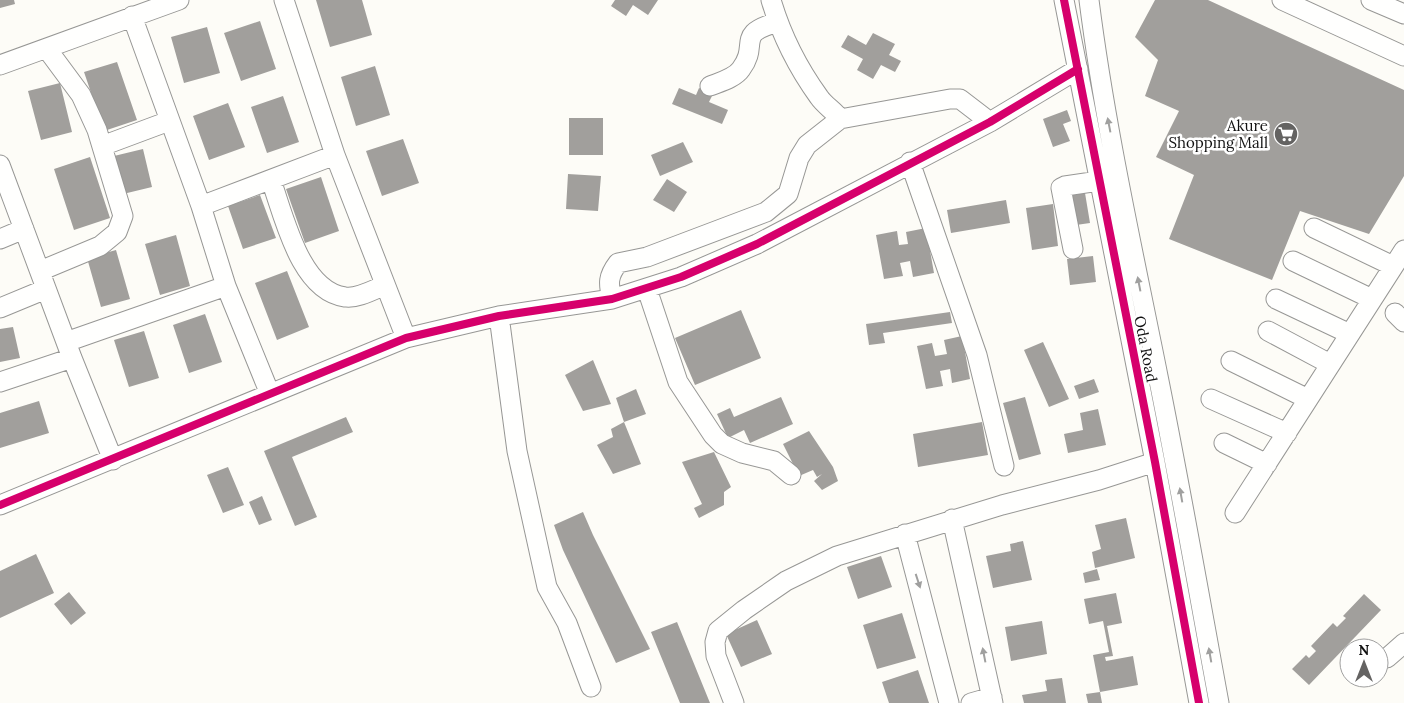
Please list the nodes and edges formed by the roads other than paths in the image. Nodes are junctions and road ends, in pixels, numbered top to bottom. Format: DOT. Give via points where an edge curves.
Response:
graph roads {
  1 [pos="179,0"];
  2 [pos="284,0"];
  3 [pos="771,0"];
  4 [pos="1064,0"];
  5 [pos="1089,0"];
  6 [pos="1282,0"];
  7 [pos="1371,0"];
  8 [pos="1404,14"];
  9 [pos="132,16"];
  10 [pos="778,22"];
  11 [pos="47,49"];
  12 [pos="1404,56"];
  13 [pos="0,65"];
  14 [pos="1078,69"];
  15 [pos="710,86"];
  16 [pos="840,119"];
  17 [pos="169,121"];
  18 [pos="990,122"];
  19 [pos="102,146"];
  20 [pos="335,155"];
  21 [pos="910,162"];
  22 [pos="0,165"];
  23 [pos="270,180"];
  24 [pos="1098,181"];
  25 [pos="201,206"];
  26 [pos="1314,228"];
  27 [pos="24,229"];
  28 [pos="0,239"];
  29 [pos="1073,249"];
  30 [pos="1404,250"];
  31 [pos="1293,261"];
  32 [pos="1393,266"];
  33 [pos="40,271"];
  34 [pos="226,286"];
  35 [pos="385,286"];
  36 [pos="46,289"];
  37 [pos="647,289"];
  38 [pos="612,299"];
  39 [pos="1276,299"];
  40 [pos="1372,299"];
  41 [pos="0,308"];
  42 [pos="499,316"];
  43 [pos="1268,331"];
  44 [pos="1350,334"];
  45 [pos="406,338"];
  46 [pos="69,350"];
  47 [pos="1232,361"];
  48 [pos="1330,364"];
  49 [pos="0,382"];
  50 [pos="270,394"];
  51 [pos="1211,399"];
  52 [pos="1308,399"];
  53 [pos="1287,433"];
  54 [pos="1224,443"];
  55 [pos="113,460"];
  56 [pos="1155,462"];
  57 [pos="1267,464"];
  58 [pos="1004,466"];
  59 [pos="791,475"];
  60 [pos="0,505"];
  61 [pos="1235,513"];
  62 [pos="952,520"];
  63 [pos="905,534"];
  64 [pos="1404,643"];
  65 [pos="1389,656"];
  66 [pos="591,687"];
  67 [pos="993,700"];
  68 [pos="734,703"];
  69 [pos="949,703"];
  70 [pos="971,703"];
  71 [pos="1199,703"];
  72 [pos="1219,703"];
  1 -- 9 [label="street"];
  2 -- 20 [label="street"];
  3 -- 10 [label="street"];
  4 -- 14 [label="street, Oda Road"];
  72 -- 5 [label="street, Oda Road, one-way" via="1174,455 1117,175"];
  6 -- 12 [label="street"];
  7 -- 8 [label="street"];
  9 -- 11 [label="street"];
  9 -- 17 [label="street"];
  10 -- 15 [label="street" via="758,28 751,36 740,71"];
  10 -- 16 [label="street" via="816,93"];
  11 -- 13 [label="street"];
  11 -- 19 [label="street" via="81,95"];
  14 -- 18 [label="street"];
  14 -- 24 [label="street, Oda Road"];
  16 -- 18 [label="street" via="960,98"];
  16 -- 38 [label="street" via="807,145 799,158 788,194 781,202 766,212 698,239 618,263 610,273 608,284"];
  17 -- 19 [label="street"];
  17 -- 25 [label="street"];
  18 -- 21 [label="street"];
  19 -- 33 [label="street" via="123,216 117,232 100,246"];
  20 -- 23 [label="street"];
  20 -- 35 [label="street"];
  21 -- 37 [label="street" via="757,244"];
  21 -- 58 [label="street" via="977,355"];
  22 -- 27 [label="street"];
  23 -- 25 [label="street"];
  23 -- 35 [label="street" via="300,259 317,284 346,298"];
  24 -- 29 [label="street" via="1061,188"];
  24 -- 56 [label="street, Oda Road"];
  25 -- 34 [label="street"];
  26 -- 32 [label="street"];
  27 -- 28 [label="street"];
  27 -- 33 [label="street"];
  30 -- 32 [label="street"];
  31 -- 40 [label="street"];
  32 -- 40 [label="street"];
  33 -- 36 [label="street"];
  34 -- 46 [label="street"];
  34 -- 50 [label="street"];
  35 -- 45 [label="street"];
  36 -- 41 [label="street"];
  36 -- 46 [label="street"];
  37 -- 38 [label="street"];
  37 -- 59 [label="street" via="678,382 713,435 722,444 742,453 774,461"];
  38 -- 42 [label="street"];
  39 -- 44 [label="street"];
  40 -- 44 [label="street"];
  42 -- 45 [label="street"];
  42 -- 66 [label="street" via="517,451 547,587 567,624"];
  43 -- 48 [label="street"];
  44 -- 48 [label="street"];
  45 -- 50 [label="street"];
  46 -- 49 [label="street"];
  46 -- 55 [label="street"];
  47 -- 52 [label="street"];
  48 -- 52 [label="street"];
  50 -- 55 [label="street"];
  51 -- 53 [label="street"];
  52 -- 53 [label="street"];
  53 -- 57 [label="street"];
  54 -- 57 [label="street"];
  55 -- 60 [label="street"];
  56 -- 62 [label="street"];
  56 -- 71 [label="street, Oda Road"];
  57 -- 61 [label="street"];
  62 -- 63 [label="street"];
  67 -- 62 [label="street, one-way"];
  63 -- 68 [label="street" via="837,556 786,581 718,631 716,656"];
  63 -- 69 [label="street, one-way"];
  64 -- 65 [label="street"];
  67 -- 70 [label="street"];
}
